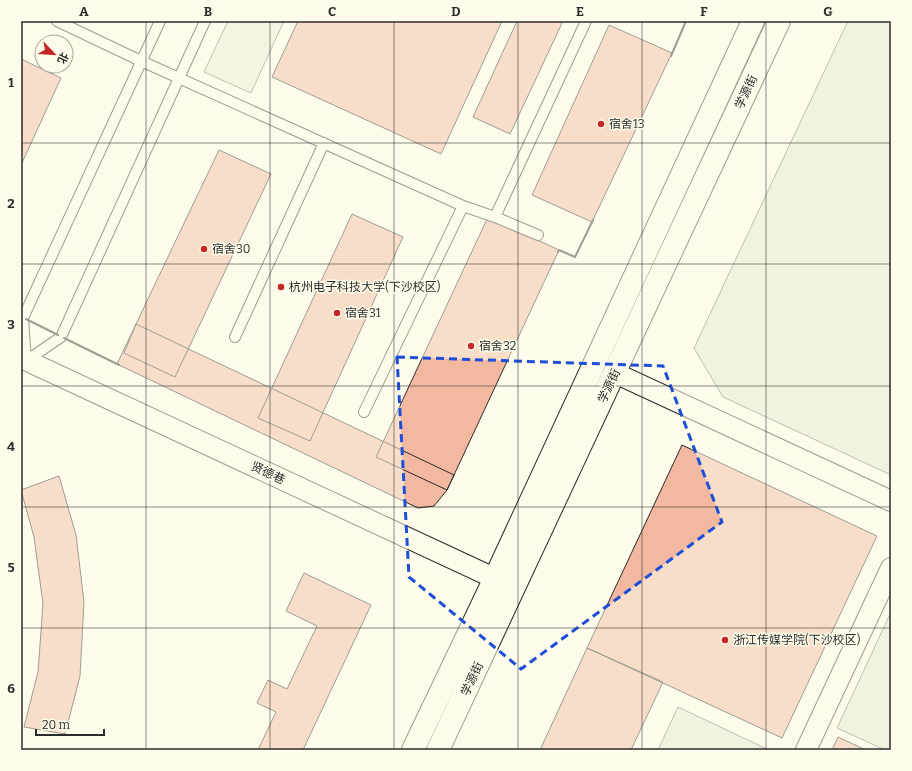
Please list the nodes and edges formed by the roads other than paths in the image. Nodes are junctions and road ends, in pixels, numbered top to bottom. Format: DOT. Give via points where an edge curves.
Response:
graph roads {
  1 [pos="57,21"];
  2 [pos="160,21"];
  3 [pos="205,21"];
  4 [pos="586,21"];
  5 [pos="753,21"];
  6 [pos="779,21"];
  7 [pos="141,61"];
  8 [pos="179,78"];
  9 [pos="324,143"];
  10 [pos="463,206"];
  11 [pos="495,217"];
  12 [pos="538,235"];
  13 [pos="235,337"];
  14 [pos="24,360"];
  15 [pos="615,373"];
  16 [pos="364,412"];
  17 [pos="891,501"];
  18 [pos="891,568"];
  19 [pos="495,578"];
  20 [pos="514,587"];
  21 [pos="413,750"];
  22 [pos="438,750"];
  23 [pos="806,750"];
  1 -- 7 [label="lane"];
  2 -- 7 [label="lane"];
  3 -- 8 [label="lane"];
  4 -- 11 [label="lane"];
  5 -- 19 [label="main road, 学源街"];
  6 -- 15 [label="main road, 学源街"];
  7 -- 8 [label="lane"];
  7 -- 14 [label="lane" via="23,318"];
  8 -- 9 [label="lane"];
  8 -- 14 [label="lane" via="61,336"];
  9 -- 10 [label="lane"];
  9 -- 13 [label="lane"];
  10 -- 11 [label="lane"];
  10 -- 16 [label="lane"];
  11 -- 12 [label="lane"];
  14 -- 19 [label="street, 贤德巷"];
  15 -- 17 [label="street"];
  15 -- 20 [label="main road, 学源街"];
  18 -- 23 [label="street"];
  19 -- 20 [label="street, 贤德巷"];
  19 -- 21 [label="main road, 学源街"];
  20 -- 22 [label="main road, 学源街"];
}
